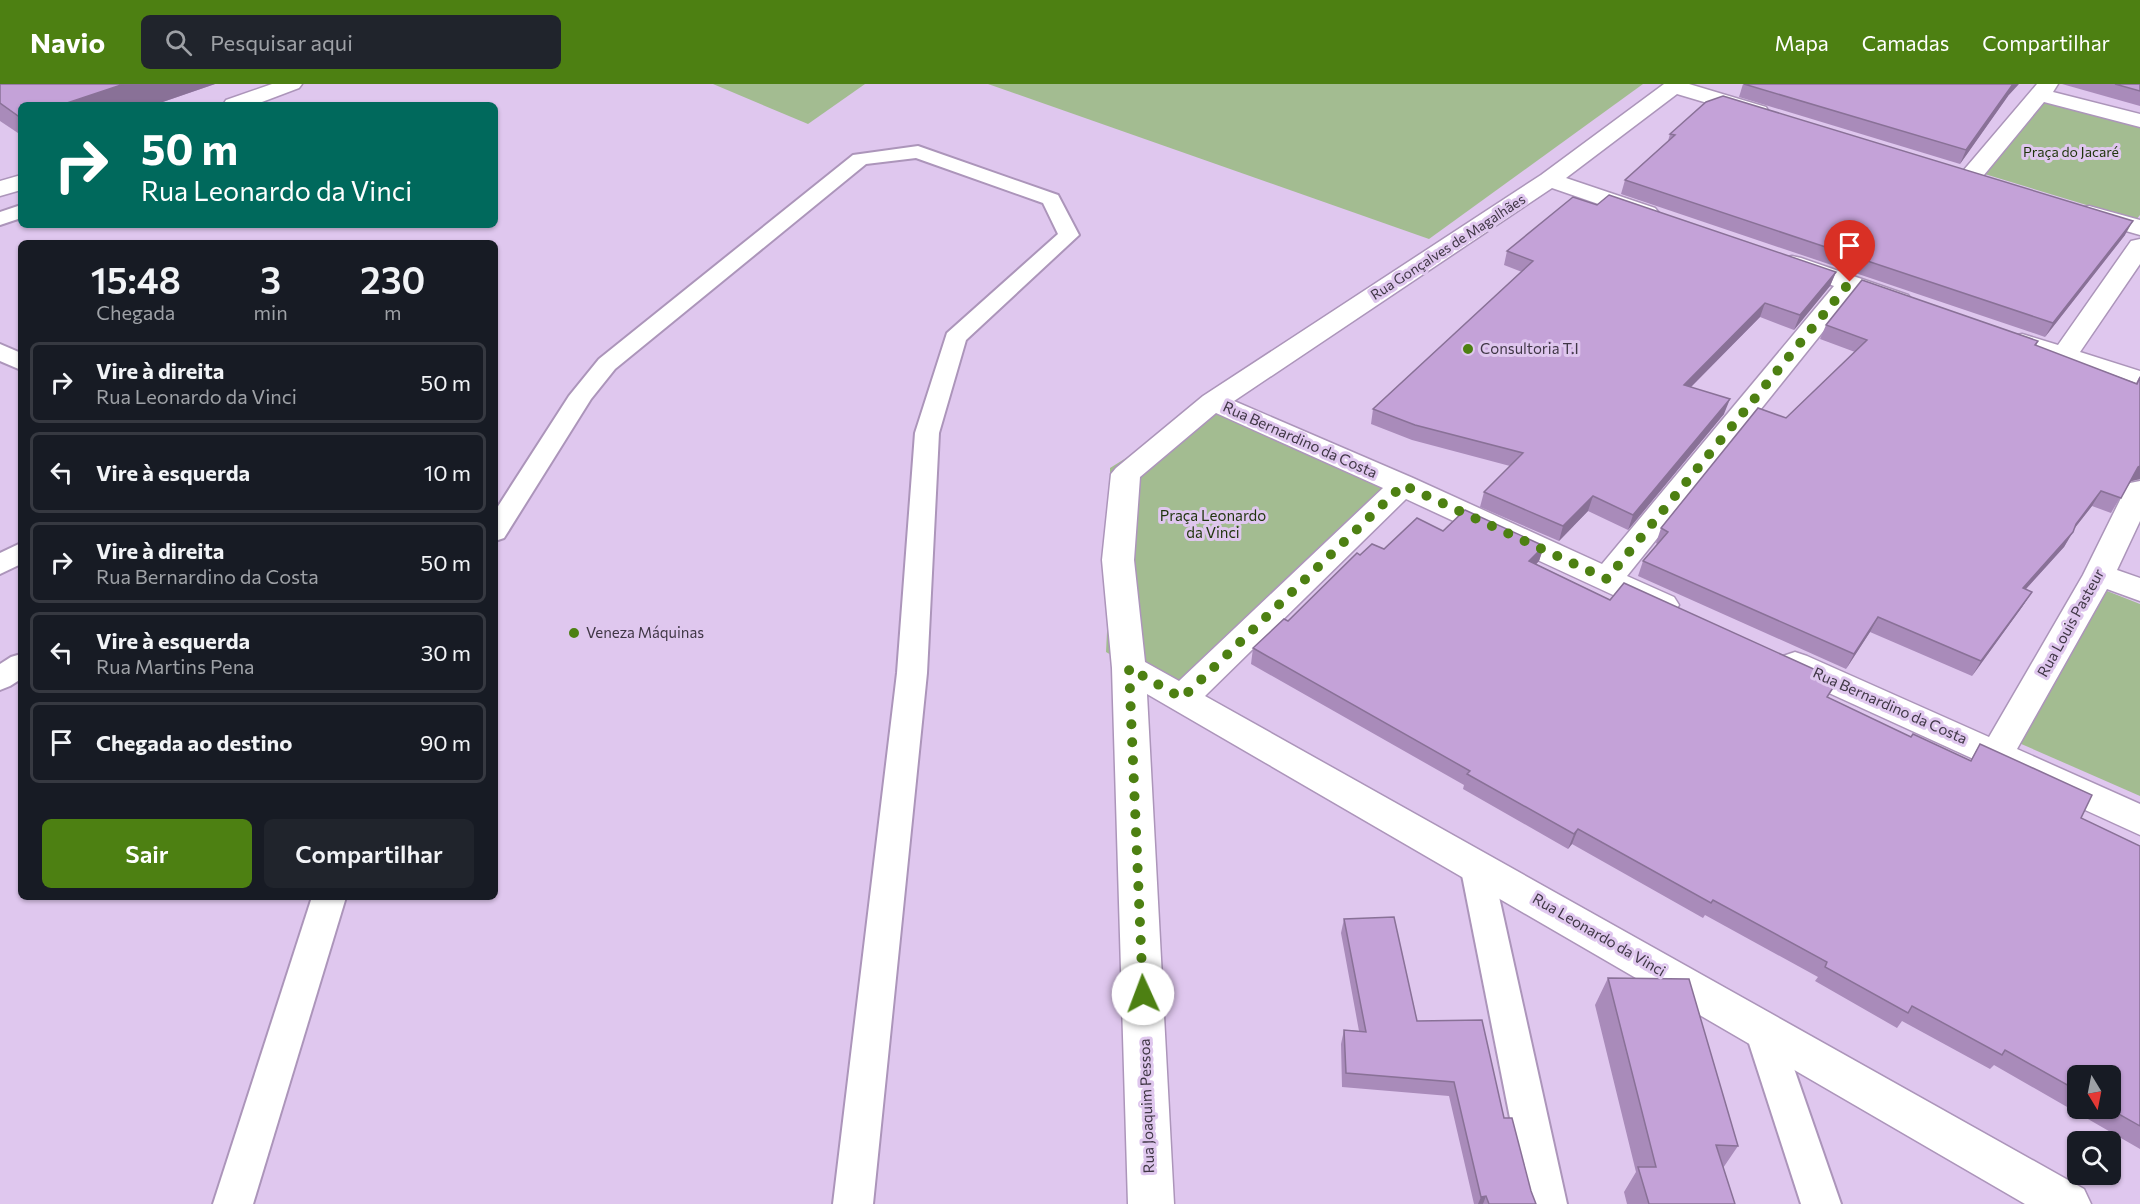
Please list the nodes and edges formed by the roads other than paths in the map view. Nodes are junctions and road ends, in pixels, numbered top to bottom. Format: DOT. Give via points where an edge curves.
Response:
graph roads {
  1 [pos="292,84"];
  2 [pos="1675,85"];
  3 [pos="2044,89"];
  4 [pos="242,102"];
  5 [pos="1777,118"];
  6 [pos="2140,121"];
  7 [pos="1948,170"];
  8 [pos="1971,176"];
  9 [pos="1549,180"];
  10 [pos="18,183"];
  11 [pos="1994,183"];
  12 [pos="0,189"];
  13 [pos="2073,208"];
  14 [pos="18,212"];
  15 [pos="0,219"];
  16 [pos="1672,222"];
  17 [pos="2140,228"];
  18 [pos="2140,246"];
  19 [pos="1772,256"];
  20 [pos="1850,282"];
  21 [pos="1917,306"];
  22 [pos="1996,333"];
  23 [pos="0,351"];
  24 [pos="2064,356"];
  25 [pos="18,361"];
  26 [pos="2140,380"];
  27 [pos="1213,402"];
  28 [pos="1403,485"];
  29 [pos="2140,490"];
  30 [pos="498,527"];
  31 [pos="18,554"];
  32 [pos="0,565"];
  33 [pos="2100,575"];
  34 [pos="1607,579"];
  35 [pos="2140,590"];
  36 [pos="1694,618"];
  37 [pos="1769,652"];
  38 [pos="18,666"];
  39 [pos="1129,668"];
  40 [pos="0,679"];
  41 [pos="1182,698"];
  42 [pos="1997,754"];
  43 [pos="2140,820"];
  44 [pos="1476,865"];
  45 [pos="328,900"];
  46 [pos="1762,1028"];
  47 [pos="232,1204"];
  48 [pos="853,1204"];
  49 [pos="1151,1204"];
  50 [pos="1547,1204"];
  51 [pos="1821,1204"];
  52 [pos="2068,1204"];
  1 -- 4 [label="street"];
  2 -- 5 [label="street"];
  2 -- 9 [label="street, Rua Gonçalves de Magalhães"];
  3 -- 6 [label="street"];
  3 -- 8 [label="street"];
  7 -- 8 [label="street"];
  8 -- 11 [label="street"];
  9 -- 16 [label="street"];
  9 -- 27 [label="street, Rua Gonçalves de Magalhães"];
  10 -- 12 [label="street"];
  13 -- 17 [label="street"];
  14 -- 15 [label="lane"];
  18 -- 24 [label="street"];
  19 -- 20 [label="street"];
  20 -- 21 [label="street"];
  20 -- 34 [label="street"];
  22 -- 24 [label="street"];
  23 -- 25 [label="lane"];
  24 -- 26 [label="street"];
  27 -- 28 [label="street, Rua Bernardino da Costa"];
  27 -- 39 [label="street, Rua Joaquim Pessoa" via="1125,477 1118,560"];
  28 -- 34 [label="street, Rua Bernardino da Costa"];
  28 -- 41 [label="street"];
  29 -- 33 [label="street, Rua Louis Pasteur"];
  30 -- 48 [label="lane" via="581,396 607,364 860,159 918,152 1051,199 1069,235 955,338 927,433 912,674"];
  31 -- 32 [label="lane"];
  33 -- 35 [label="street"];
  33 -- 42 [label="street, Rua Louis Pasteur"];
  34 -- 36 [label="street, Rua Bernardino da Costa"];
  37 -- 42 [label="street, Rua Bernardino da Costa"];
  38 -- 40 [label="lane"];
  39 -- 41 [label="street, Rua Leonardo da Vinci"];
  39 -- 49 [label="street, Rua Joaquim Pessoa"];
  41 -- 44 [label="street, Rua Leonardo da Vinci"];
  42 -- 43 [label="street, Rua Bernardino da Costa"];
  44 -- 46 [label="street, Rua Leonardo da Vinci"];
  44 -- 50 [label="lane"];
  45 -- 47 [label="lane"];
  46 -- 51 [label="lane"];
  46 -- 52 [label="street, Rua Leonardo da Vinci"];
}
